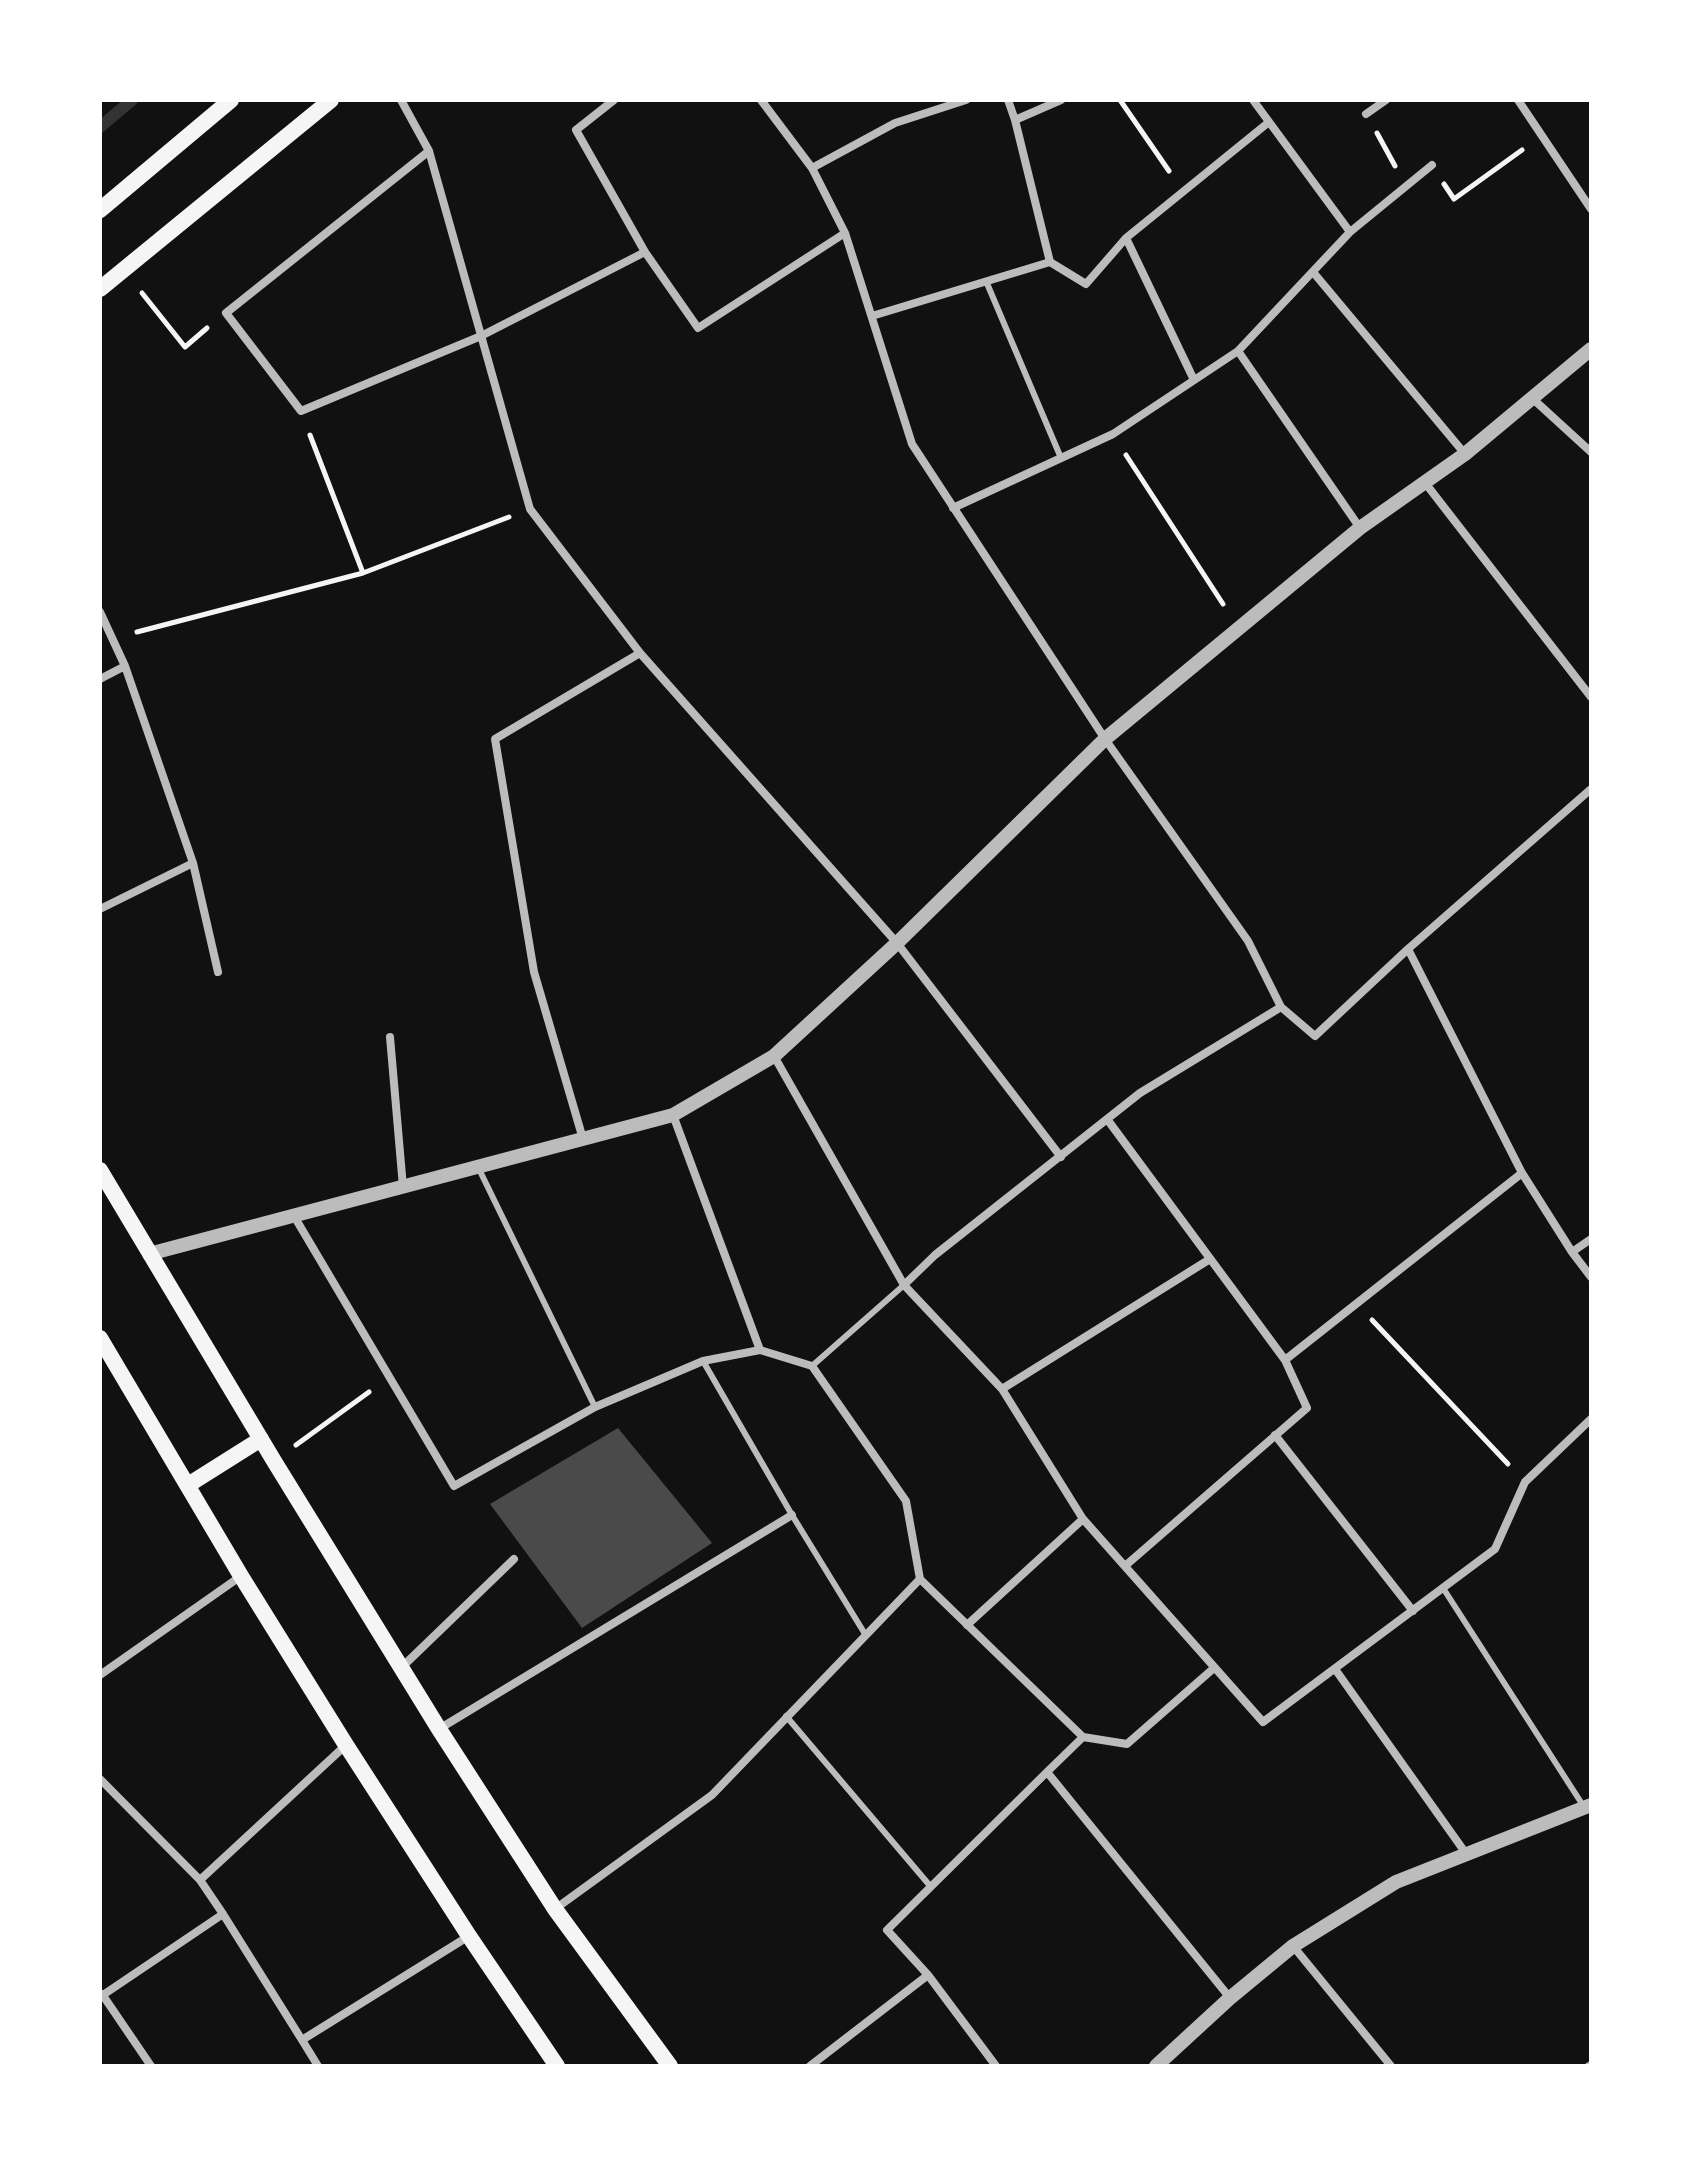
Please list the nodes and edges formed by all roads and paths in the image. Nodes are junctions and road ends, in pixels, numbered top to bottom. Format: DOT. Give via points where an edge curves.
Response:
graph roads {
  1 [pos="231,100"];
  2 [pos="331,100"];
  3 [pos="401,100"];
  4 [pos="614,100"];
  5 [pos="761,100"];
  6 [pos="966,100"];
  7 [pos="1008,100"];
  8 [pos="1061,100"];
  9 [pos="1120,100"];
  10 [pos="1253,100"];
  11 [pos="1386,100"];
  12 [pos="1518,100"];
  13 [pos="1366,114"];
  14 [pos="1015,120"];
  15 [pos="1269,122"];
  16 [pos="1542,136"];
  17 [pos="429,151"];
  18 [pos="1432,165"];
  19 [pos="812,168"];
  20 [pos="1407,186"];
  21 [pos="1183,192"];
  22 [pos="1591,209"];
  23 [pos="100,210"];
  24 [pos="1350,232"];
  25 [pos="845,233"];
  26 [pos="1126,238"];
  27 [pos="645,252"];
  28 [pos="1050,262"];
  29 [pos="124,270"];
  30 [pos="1313,272"];
  31 [pos="986,281"];
  32 [pos="100,289"];
  33 [pos="226,313"];
  34 [pos="872,316"];
  35 [pos="481,336"];
  36 [pos="1591,349"];
  37 [pos="1238,351"];
  38 [pos="1194,380"];
  39 [pos="1533,399"];
  40 [pos="301,411"];
  41 [pos="1113,434"];
  42 [pos="1591,452"];
  43 [pos="1465,454"];
  44 [pos="1061,458"];
  45 [pos="1426,484"];
  46 [pos="953,508"];
  47 [pos="530,509"];
  48 [pos="1360,528"];
  49 [pos="363,573"];
  50 [pos="100,612"];
  51 [pos="1239,629"];
  52 [pos="113,638"];
  53 [pos="640,653"];
  54 [pos="125,666"];
  55 [pos="100,679"];
  56 [pos="1591,697"];
  57 [pos="1105,739"];
  58 [pos="1591,789"];
  59 [pos="193,863"];
  60 [pos="100,909"];
  61 [pos="897,943"];
  62 [pos="1408,949"];
  63 [pos="218,972"];
  64 [pos="1281,1007"];
  65 [pos="390,1037"];
  66 [pos="774,1056"];
  67 [pos="673,1115"];
  68 [pos="1107,1119"];
  69 [pos="583,1139"];
  70 [pos="1061,1157"];
  71 [pos="478,1167"];
  72 [pos="100,1170"];
  73 [pos="1522,1173"];
  74 [pos="403,1187"];
  75 [pos="294,1216"];
  76 [pos="1591,1239"];
  77 [pos="1572,1252"];
  78 [pos="149,1254"];
  79 [pos="1210,1259"];
  80 [pos="1591,1277"];
  81 [pos="904,1285"];
  82 [pos="1356,1304"];
  83 [pos="100,1338"];
  84 [pos="760,1350"];
  85 [pos="105,1360"];
  86 [pos="1285,1360"];
  87 [pos="703,1361"];
  88 [pos="812,1366"];
  89 [pos="390,1377"];
  90 [pos="1002,1389"];
  91 [pos="595,1407"];
  92 [pos="1591,1419"];
  93 [pos="1275,1435"];
  94 [pos="261,1439"];
  95 [pos="274,1461"];
  96 [pos="1525,1482"];
  97 [pos="188,1485"];
  98 [pos="792,1515"];
  99 [pos="1083,1519"];
  100 [pos="514,1559"];
  101 [pos="1125,1566"];
  102 [pos="241,1576"];
  103 [pos="920,1579"];
  104 [pos="1443,1588"];
  105 [pos="1413,1611"];
  106 [pos="967,1625"];
  107 [pos="865,1634"];
  108 [pos="401,1668"];
  109 [pos="1214,1668"];
  110 [pos="1335,1669"];
  111 [pos="100,1675"];
  112 [pos="786,1716"];
  113 [pos="439,1729"];
  114 [pos="1083,1737"];
  115 [pos="346,1745"];
  116 [pos="1047,1772"];
  117 [pos="100,1779"];
  118 [pos="1588,1807"];
  119 [pos="1467,1855"];
  120 [pos="200,1880"];
  121 [pos="931,1887"];
  122 [pos="555,1909"];
  123 [pos="223,1914"];
  124 [pos="469,1936"];
  125 [pos="1293,1946"];
  126 [pos="928,1975"];
  127 [pos="101,1995"];
  128 [pos="1230,1998"];
  129 [pos="302,2040"];
  130 [pos="1158,2065"];
  131 [pos="151,2066"];
  132 [pos="318,2066"];
  133 [pos="557,2066"];
  134 [pos="670,2066"];
  135 [pos="810,2066"];
  136 [pos="996,2066"];
  137 [pos="1391,2066"];
  1 -- 23 [label="main road"];
  2 -- 29 [label="main road"];
  3 -- 17 [label="street"];
  4 -- 27 [label="street" via="576,130"];
  5 -- 19 [label="street"];
  6 -- 19 [label="street" via="895,123"];
  7 -- 14 [label="street"];
  8 -- 14 [label="street"];
  9 -- 21 [label="path"];
  10 -- 15 [label="street"];
  11 -- 13 [label="street"];
  12 -- 16 [label="street"];
  13 -- 20 [label="path"];
  14 -- 28 [label="street"];
  15 -- 21 [label="street"];
  15 -- 24 [label="street"];
  16 -- 18 [label="path" via="1454,199"];
  16 -- 22 [label="street"];
  17 -- 33 [label="street"];
  17 -- 35 [label="street"];
  18 -- 20 [label="street"];
  19 -- 25 [label="street"];
  20 -- 24 [label="street"];
  21 -- 26 [label="street"];
  24 -- 30 [label="street"];
  25 -- 27 [label="street" via="698,328"];
  25 -- 34 [label="street"];
  26 -- 28 [label="street" via="1086,284"];
  26 -- 38 [label="street"];
  27 -- 35 [label="street"];
  28 -- 31 [label="street"];
  29 -- 32 [label="main road"];
  29 -- 33 [label="path" via="185,347"];
  30 -- 37 [label="street"];
  30 -- 43 [label="street"];
  31 -- 34 [label="street"];
  31 -- 44 [label="lane"];
  33 -- 40 [label="street"];
  34 -- 46 [label="street" via="912,444"];
  35 -- 40 [label="street"];
  35 -- 47 [label="street"];
  36 -- 39 [label="street"];
  37 -- 38 [label="street"];
  37 -- 48 [label="street"];
  38 -- 41 [label="street"];
  39 -- 42 [label="street"];
  39 -- 43 [label="street"];
  40 -- 49 [label="path"];
  41 -- 44 [label="street"];
  41 -- 51 [label="path"];
  43 -- 45 [label="street"];
  44 -- 46 [label="street"];
  45 -- 48 [label="street"];
  45 -- 56 [label="street"];
  46 -- 57 [label="street"];
  47 -- 49 [label="path"];
  47 -- 53 [label="street"];
  48 -- 51 [label="street"];
  49 -- 52 [label="path"];
  50 -- 52 [label="street"];
  51 -- 57 [label="street"];
  52 -- 54 [label="street"];
  53 -- 61 [label="street"];
  53 -- 69 [label="street" via="495,739 534,972"];
  54 -- 55 [label="street"];
  54 -- 59 [label="street"];
  57 -- 61 [label="street"];
  57 -- 64 [label="street" via="1248,941"];
  58 -- 62 [label="street"];
  59 -- 60 [label="street"];
  59 -- 63 [label="street"];
  61 -- 66 [label="street"];
  61 -- 70 [label="street"];
  62 -- 64 [label="street" via="1315,1036"];
  62 -- 73 [label="street"];
  64 -- 68 [label="street" via="1140,1093"];
  65 -- 74 [label="street"];
  66 -- 67 [label="street"];
  66 -- 81 [label="street"];
  67 -- 69 [label="street"];
  67 -- 84 [label="street"];
  68 -- 70 [label="street"];
  68 -- 79 [label="street"];
  69 -- 71 [label="street"];
  70 -- 81 [label="street"];
  71 -- 74 [label="street"];
  71 -- 91 [label="lane"];
  72 -- 78 [label="main road"];
  73 -- 77 [label="street"];
  73 -- 82 [label="street"];
  74 -- 75 [label="street"];
  75 -- 78 [label="street"];
  75 -- 89 [label="street"];
  76 -- 77 [label="street"];
  77 -- 80 [label="street"];
  78 -- 94 [label="main road"];
  79 -- 86 [label="street"];
  79 -- 90 [label="street"];
  81 -- 88 [label="lane"];
  81 -- 90 [label="street"];
  82 -- 86 [label="street"];
  82 -- 96 [label="path"];
  83 -- 85 [label="main road"];
  84 -- 87 [label="street"];
  84 -- 88 [label="street"];
  85 -- 97 [label="main road"];
  86 -- 93 [label="street" via="1307,1408"];
  87 -- 91 [label="street"];
  87 -- 98 [label="lane"];
  88 -- 103 [label="street" via="906,1501"];
  89 -- 91 [label="street" via="454,1486"];
  89 -- 95 [label="path"];
  90 -- 99 [label="street"];
  92 -- 96 [label="street"];
  93 -- 101 [label="street"];
  93 -- 105 [label="street"];
  94 -- 95 [label="main road"];
  94 -- 97 [label="main road"];
  95 -- 108 [label="main road"];
  96 -- 104 [label="street" via="1495,1549"];
  97 -- 102 [label="main road"];
  98 -- 107 [label="lane"];
  98 -- 113 [label="street"];
  99 -- 101 [label="street"];
  99 -- 106 [label="street"];
  100 -- 108 [label="street"];
  101 -- 109 [label="street"];
  102 -- 111 [label="street"];
  102 -- 115 [label="main road"];
  103 -- 106 [label="street"];
  103 -- 107 [label="street"];
  104 -- 105 [label="street"];
  104 -- 118 [label="lane"];
  105 -- 110 [label="street"];
  106 -- 114 [label="street"];
  107 -- 112 [label="street"];
  108 -- 113 [label="main road"];
  109 -- 110 [label="street" via="1263,1722"];
  109 -- 114 [label="street" via="1127,1744"];
  110 -- 119 [label="street"];
  112 -- 121 [label="lane"];
  112 -- 122 [label="street" via="712,1795"];
  113 -- 122 [label="main road"];
  114 -- 116 [label="street"];
  115 -- 120 [label="street"];
  115 -- 124 [label="main road"];
  116 -- 121 [label="street"];
  116 -- 128 [label="street"];
  117 -- 120 [label="street"];
  118 -- 119 [label="street"];
  119 -- 125 [label="street" via="1396,1882"];
  120 -- 123 [label="street"];
  121 -- 126 [label="street" via="887,1930"];
  122 -- 134 [label="main road"];
  123 -- 127 [label="street"];
  123 -- 129 [label="street"];
  124 -- 129 [label="street"];
  124 -- 133 [label="main road"];
  125 -- 128 [label="street"];
  125 -- 137 [label="street"];
  126 -- 135 [label="street"];
  126 -- 136 [label="street"];
  127 -- 131 [label="street"];
  128 -- 130 [label="street"];
  129 -- 132 [label="street"];
}
